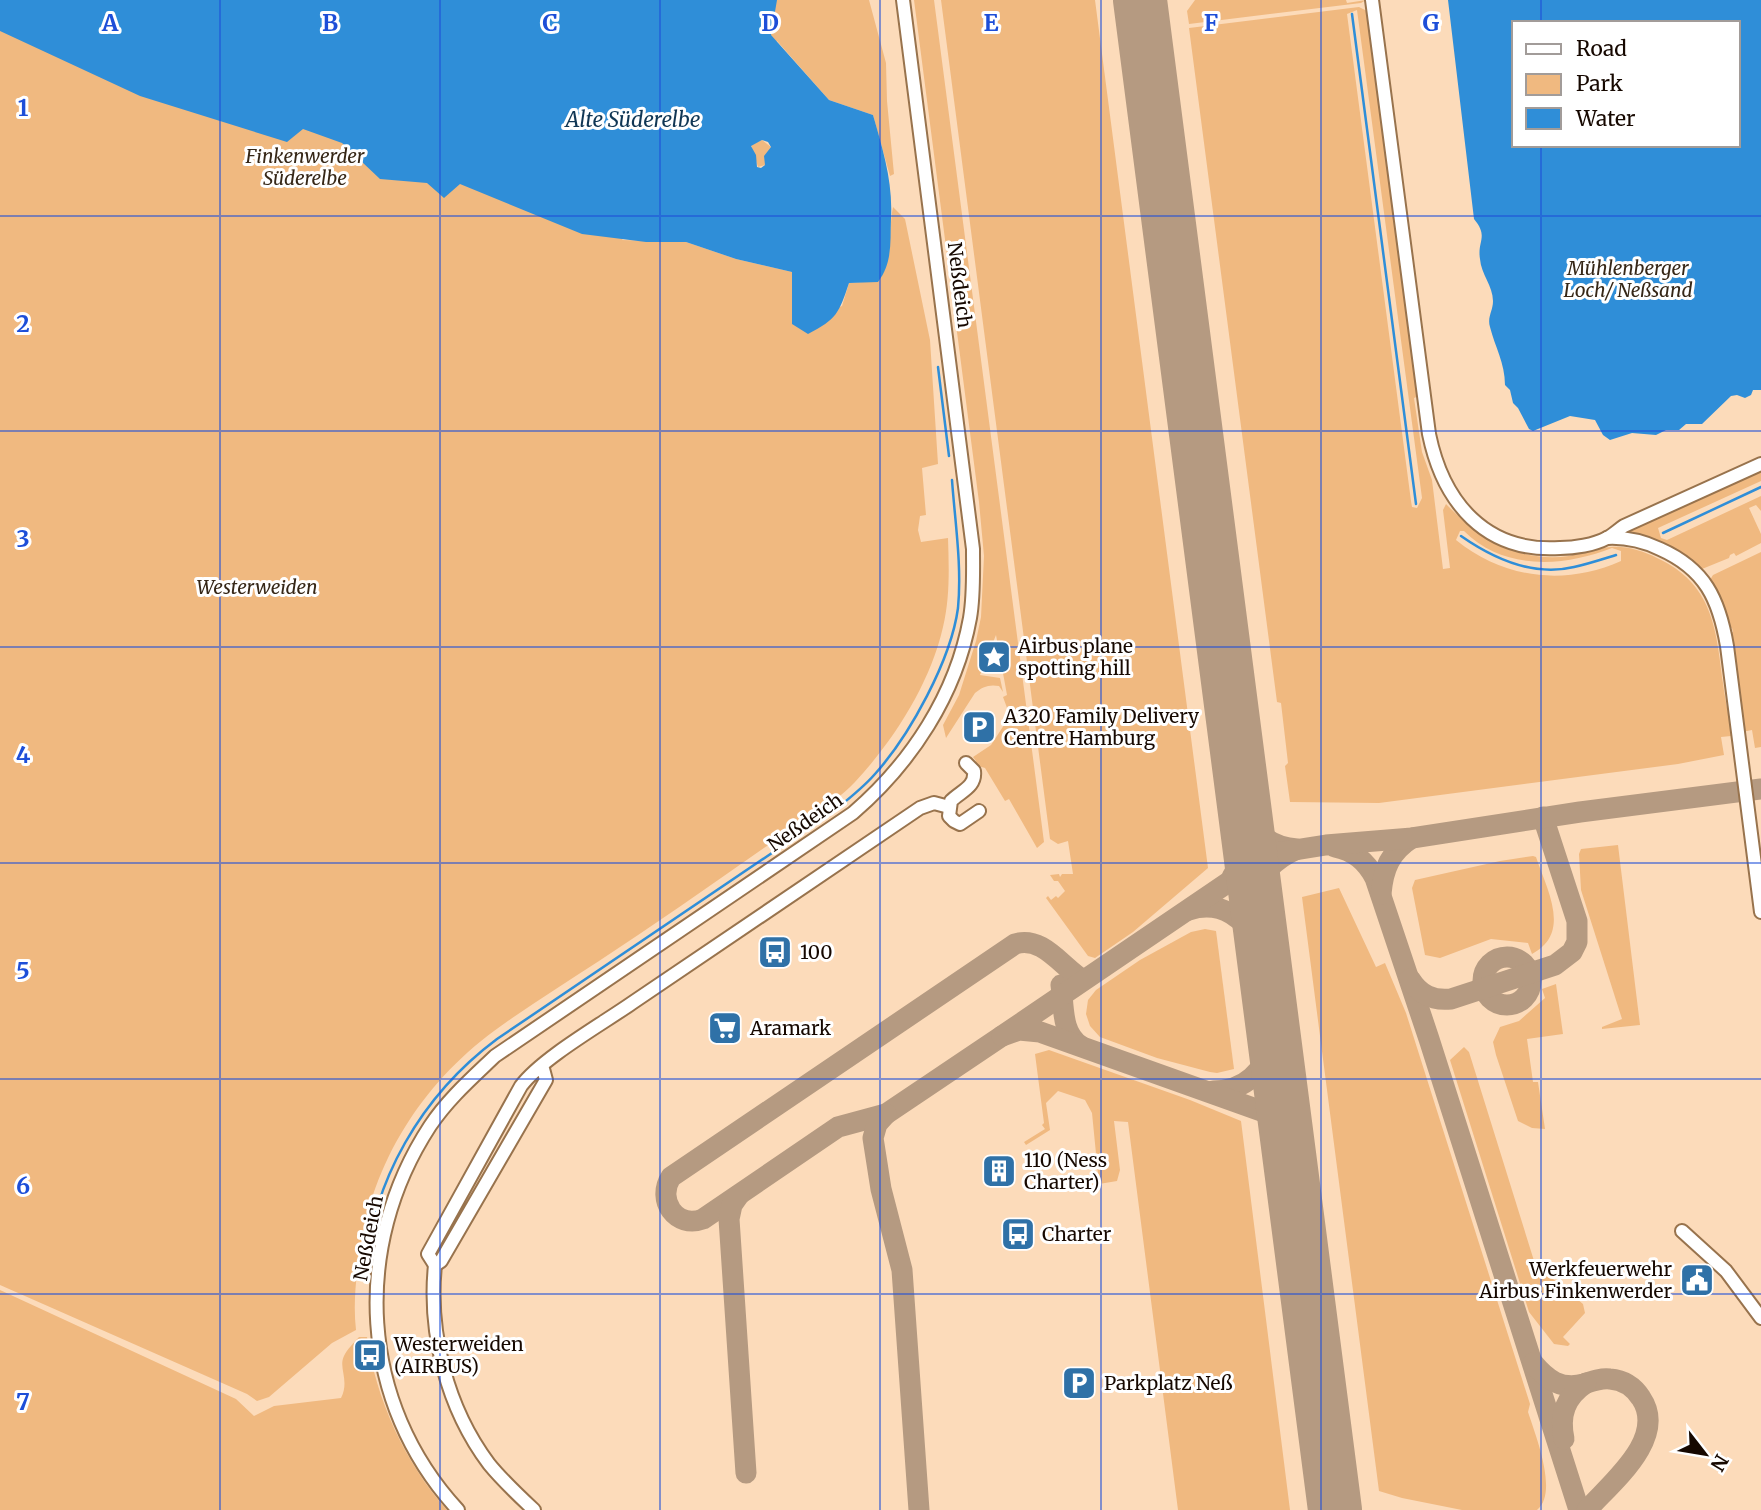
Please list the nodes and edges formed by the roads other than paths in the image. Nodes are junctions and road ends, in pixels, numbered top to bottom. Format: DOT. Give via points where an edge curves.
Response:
graph roads {
  1 [pos="903,0"];
  2 [pos="1372,0"];
  3 [pos="1761,464"];
  4 [pos="1607,538"];
  5 [pos="966,763"];
  6 [pos="949,807"];
  7 [pos="979,811"];
  8 [pos="1761,912"];
  9 [pos="1682,1231"];
  10 [pos="1761,1318"];
  11 [pos="458,1510"];
  12 [pos="534,1510"];
  1 -- 11 [label="street, Neßdeich" via="973,548 972,602 962,653 931,722 873,796 495,1056 446,1105 414,1152 392,1203 381,1249 377,1333 385,1376 403,1426 417,1456"];
  2 -- 4 [label="street" via="1429,434 1440,475 1464,512 1509,541 1553,549"];
  3 -- 4 [label="street"];
  4 -- 8 [label="street" via="1641,541 1676,557 1693,568 1714,598 1727,646"];
  5 -- 6 [label="street" via="975,780"];
  6 -- 7 [label="street" via="949,816 957,823"];
  6 -- 12 [label="street" via="934,803 920,808 542,1065 522,1086 428,1254 435,1265 433,1312 438,1348 460,1415 489,1464"];
  9 -- 10 [label="street" via="1727,1271"];
}
